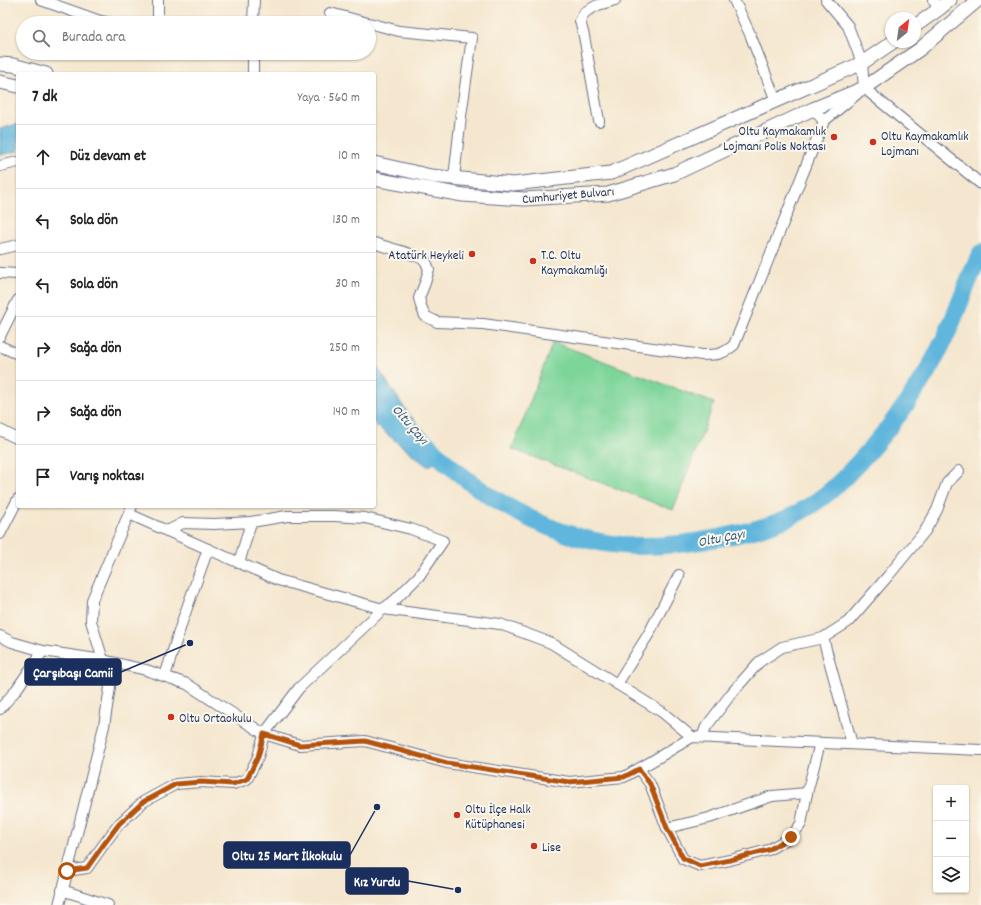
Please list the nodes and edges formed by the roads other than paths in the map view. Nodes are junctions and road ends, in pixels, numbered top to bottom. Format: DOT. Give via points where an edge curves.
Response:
graph roads {
  1 [pos="41,0"];
  2 [pos="158,0"];
  3 [pos="254,0"];
  4 [pos="615,0"];
  5 [pos="734,0"];
  6 [pos="826,0"];
  7 [pos="950,0"];
  8 [pos="978,0"];
  9 [pos="936,5"];
  10 [pos="330,14"];
  11 [pos="88,16"];
  12 [pos="158,16"];
  13 [pos="254,16"];
  14 [pos="338,16"];
  15 [pos="921,20"];
  16 [pos="376,25"];
  17 [pos="885,47"];
  18 [pos="253,60"];
  19 [pos="862,63"];
  20 [pos="0,64"];
  21 [pos="39,72"];
  22 [pos="253,72"];
  23 [pos="0,82"];
  24 [pos="16,86"];
  25 [pos="864,88"];
  26 [pos="776,101"];
  27 [pos="813,109"];
  28 [pos="599,121"];
  29 [pos="824,121"];
  30 [pos="16,162"];
  31 [pos="376,163"];
  32 [pos="0,166"];
  33 [pos="454,178"];
  34 [pos="376,179"];
  35 [pos="981,184"];
  36 [pos="376,244"];
  37 [pos="16,245"];
  38 [pos="0,249"];
  39 [pos="0,273"];
  40 [pos="16,274"];
  41 [pos="16,304"];
  42 [pos="0,336"];
  43 [pos="0,346"];
  44 [pos="16,353"];
  45 [pos="0,430"];
  46 [pos="16,438"];
  47 [pos="959,471"];
  48 [pos="16,503"];
  49 [pos="131,510"];
  50 [pos="251,522"];
  51 [pos="167,531"];
  52 [pos="0,534"];
  53 [pos="208,549"];
  54 [pos="239,563"];
  55 [pos="679,575"];
  56 [pos="383,609"];
  57 [pos="0,636"];
  58 [pos="823,638"];
  59 [pos="43,651"];
  60 [pos="103,660"];
  61 [pos="165,676"];
  62 [pos="617,684"];
  63 [pos="0,709"];
  64 [pos="264,734"];
  65 [pos="697,737"];
  66 [pos="820,742"];
  67 [pos="852,744"];
  68 [pos="981,750"];
  69 [pos="639,769"];
  70 [pos="807,793"];
  71 [pos="667,828"];
  72 [pos="67,871"];
  73 [pos="62,890"];
  74 [pos="59,905"];
  75 [pos="108,905"];
  1 -- 11 [label="street"];
  2 -- 12 [label="street"];
  3 -- 13 [label="street"];
  4 -- 28 [label="street" via="585,12 580,21"];
  5 -- 26 [label="street"];
  6 -- 19 [label="street" via="848,26"];
  7 -- 9 [label="main road"];
  8 -- 25 [label="main road, Cumhuriyet Bulvarı" via="920,49"];
  9 -- 15 [label="main road"];
  10 -- 14 [label="street"];
  16 -- 33 [label="street" via="398,31 472,38"];
  17 -- 19 [label="main road, Cumhuriyet Bulvarı"];
  18 -- 22 [label="street"];
  19 -- 25 [label="street"];
  19 -- 26 [label="main road, Cumhuriyet Bulvarı"];
  20 -- 21 [label="main road"];
  23 -- 24 [label="main road"];
  25 -- 27 [label="main road, Cumhuriyet Bulvarı"];
  25 -- 29 [label="street"];
  25 -- 35 [label="street"];
  26 -- 33 [label="main road, Cumhuriyet Bulvarı" via="611,173 513,184"];
  27 -- 29 [label="street"];
  27 -- 34 [label="main road, Cumhuriyet Bulvarı" via="674,174 608,194 524,200 462,195"];
  29 -- 36 [label="street" via="734,345 726,352 716,355 484,324 437,322 425,316 420,306 419,298 429,269 425,260"];
  30 -- 32 [label="street"];
  31 -- 33 [label="main road, Cumhuriyet Bulvarı" via="431,176"];
  37 -- 38 [label="street"];
  39 -- 40 [label="street"];
  41 -- 42 [label="street"];
  43 -- 44 [label="street"];
  45 -- 46 [label="street"];
  47 -- 58 [label="street" via="946,483 937,510 911,548 848,622"];
  48 -- 52 [label="street"];
  49 -- 51 [label="street"];
  49 -- 60 [label="street" via="92,600 91,621"];
  50 -- 51 [label="street" via="183,523"];
  50 -- 54 [label="street"];
  50 -- 56 [label="street" via="287,516 365,518 411,529 443,541 419,576"];
  51 -- 53 [label="street"];
  53 -- 54 [label="street"];
  53 -- 61 [label="street"];
  54 -- 56 [label="street" via="278,580"];
  55 -- 62 [label="street" via="648,635"];
  56 -- 62 [label="street" via="500,624 551,643"];
  56 -- 64 [label="street" via="299,688"];
  57 -- 59 [label="street"];
  58 -- 65 [label="street" via="782,647 759,662"];
  58 -- 67 [label="street"];
  59 -- 60 [label="street"];
  59 -- 63 [label="street"];
  60 -- 61 [label="street"];
  60 -- 72 [label="street" via="110,687 104,726"];
  61 -- 64 [label="street" via="187,684"];
  62 -- 65 [label="street"];
  64 -- 69 [label="street" via="300,745 365,741 447,763 569,782 624,777"];
  64 -- 72 [label="street" via="258,757 247,779 233,784 176,784 143,802 119,824 87,868"];
  65 -- 66 [label="street"];
  65 -- 69 [label="street"];
  66 -- 67 [label="street"];
  66 -- 70 [label="street"];
  67 -- 68 [label="street"];
  69 -- 71 [label="street" via="650,784"];
  70 -- 71 [label="street" via="772,796 709,818"];
  70 -- 71 [label="street" via="801,824 791,837 768,850 730,860 700,866 683,858"];
  72 -- 73 [label="street"];
  73 -- 74 [label="street"];
  73 -- 75 [label="street"];
}
